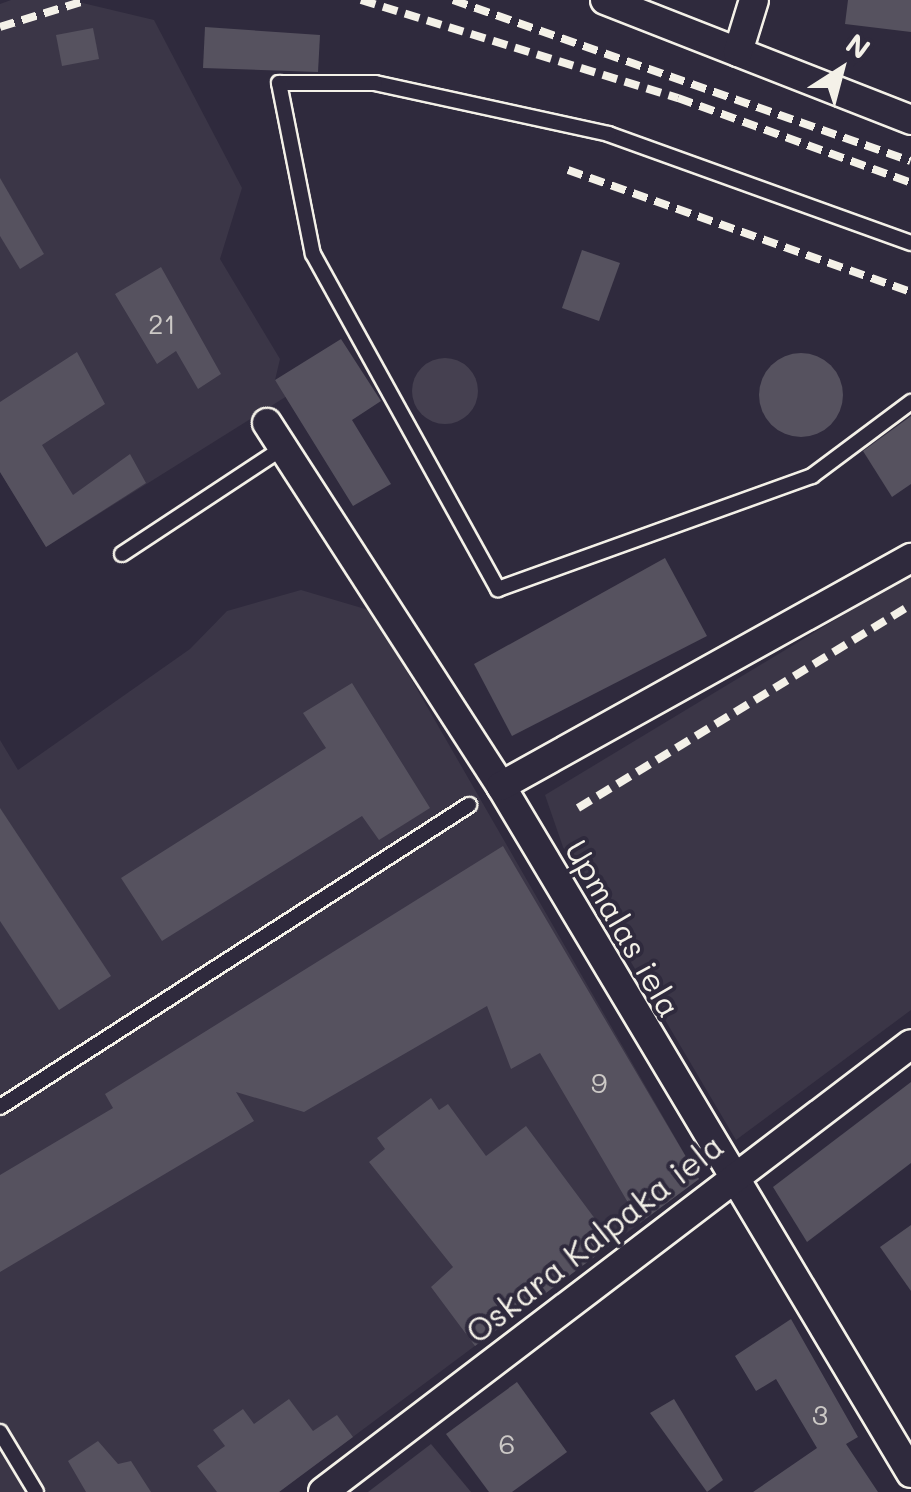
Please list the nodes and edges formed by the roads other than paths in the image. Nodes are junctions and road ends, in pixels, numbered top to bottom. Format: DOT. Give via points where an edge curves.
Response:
graph roads {
  1 [pos="605,0"];
  2 [pos="754,0"];
  3 [pos="738,52"];
  4 [pos="911,120"];
  5 [pos="911,243"];
  6 [pos="911,402"];
  7 [pos="267,423"];
  8 [pos="283,448"];
  9 [pos="122,554"];
  10 [pos="911,558"];
  11 [pos="501,786"];
  12 [pos="469,805"];
  13 [pos="911,1044"];
  14 [pos="0,1107"];
  15 [pos="728,1177"];
  16 [pos="0,1432"];
  17 [pos="911,1473"];
  18 [pos="36,1492"];
  19 [pos="323,1492"];
  1 -- 3 [label="street"];
  2 -- 3 [label="street"];
  3 -- 4 [label="street"];
  5 -- 6 [label="lane" via="609,134 376,84 279,83 313,254 498,589 812,476"];
  7 -- 8 [label="street, Upmalas iela"];
  8 -- 9 [label="lane"];
  8 -- 11 [label="street, Upmalas iela"];
  10 -- 11 [label="street"];
  11 -- 15 [label="street, Upmalas iela"];
  12 -- 14 [label="lane"];
  13 -- 15 [label="street, Oskara Kalpaka iela"];
  15 -- 17 [label="street, Upmalas iela"];
  15 -- 19 [label="street, Oskara Kalpaka iela"];
  16 -- 18 [label="lane"];
}
